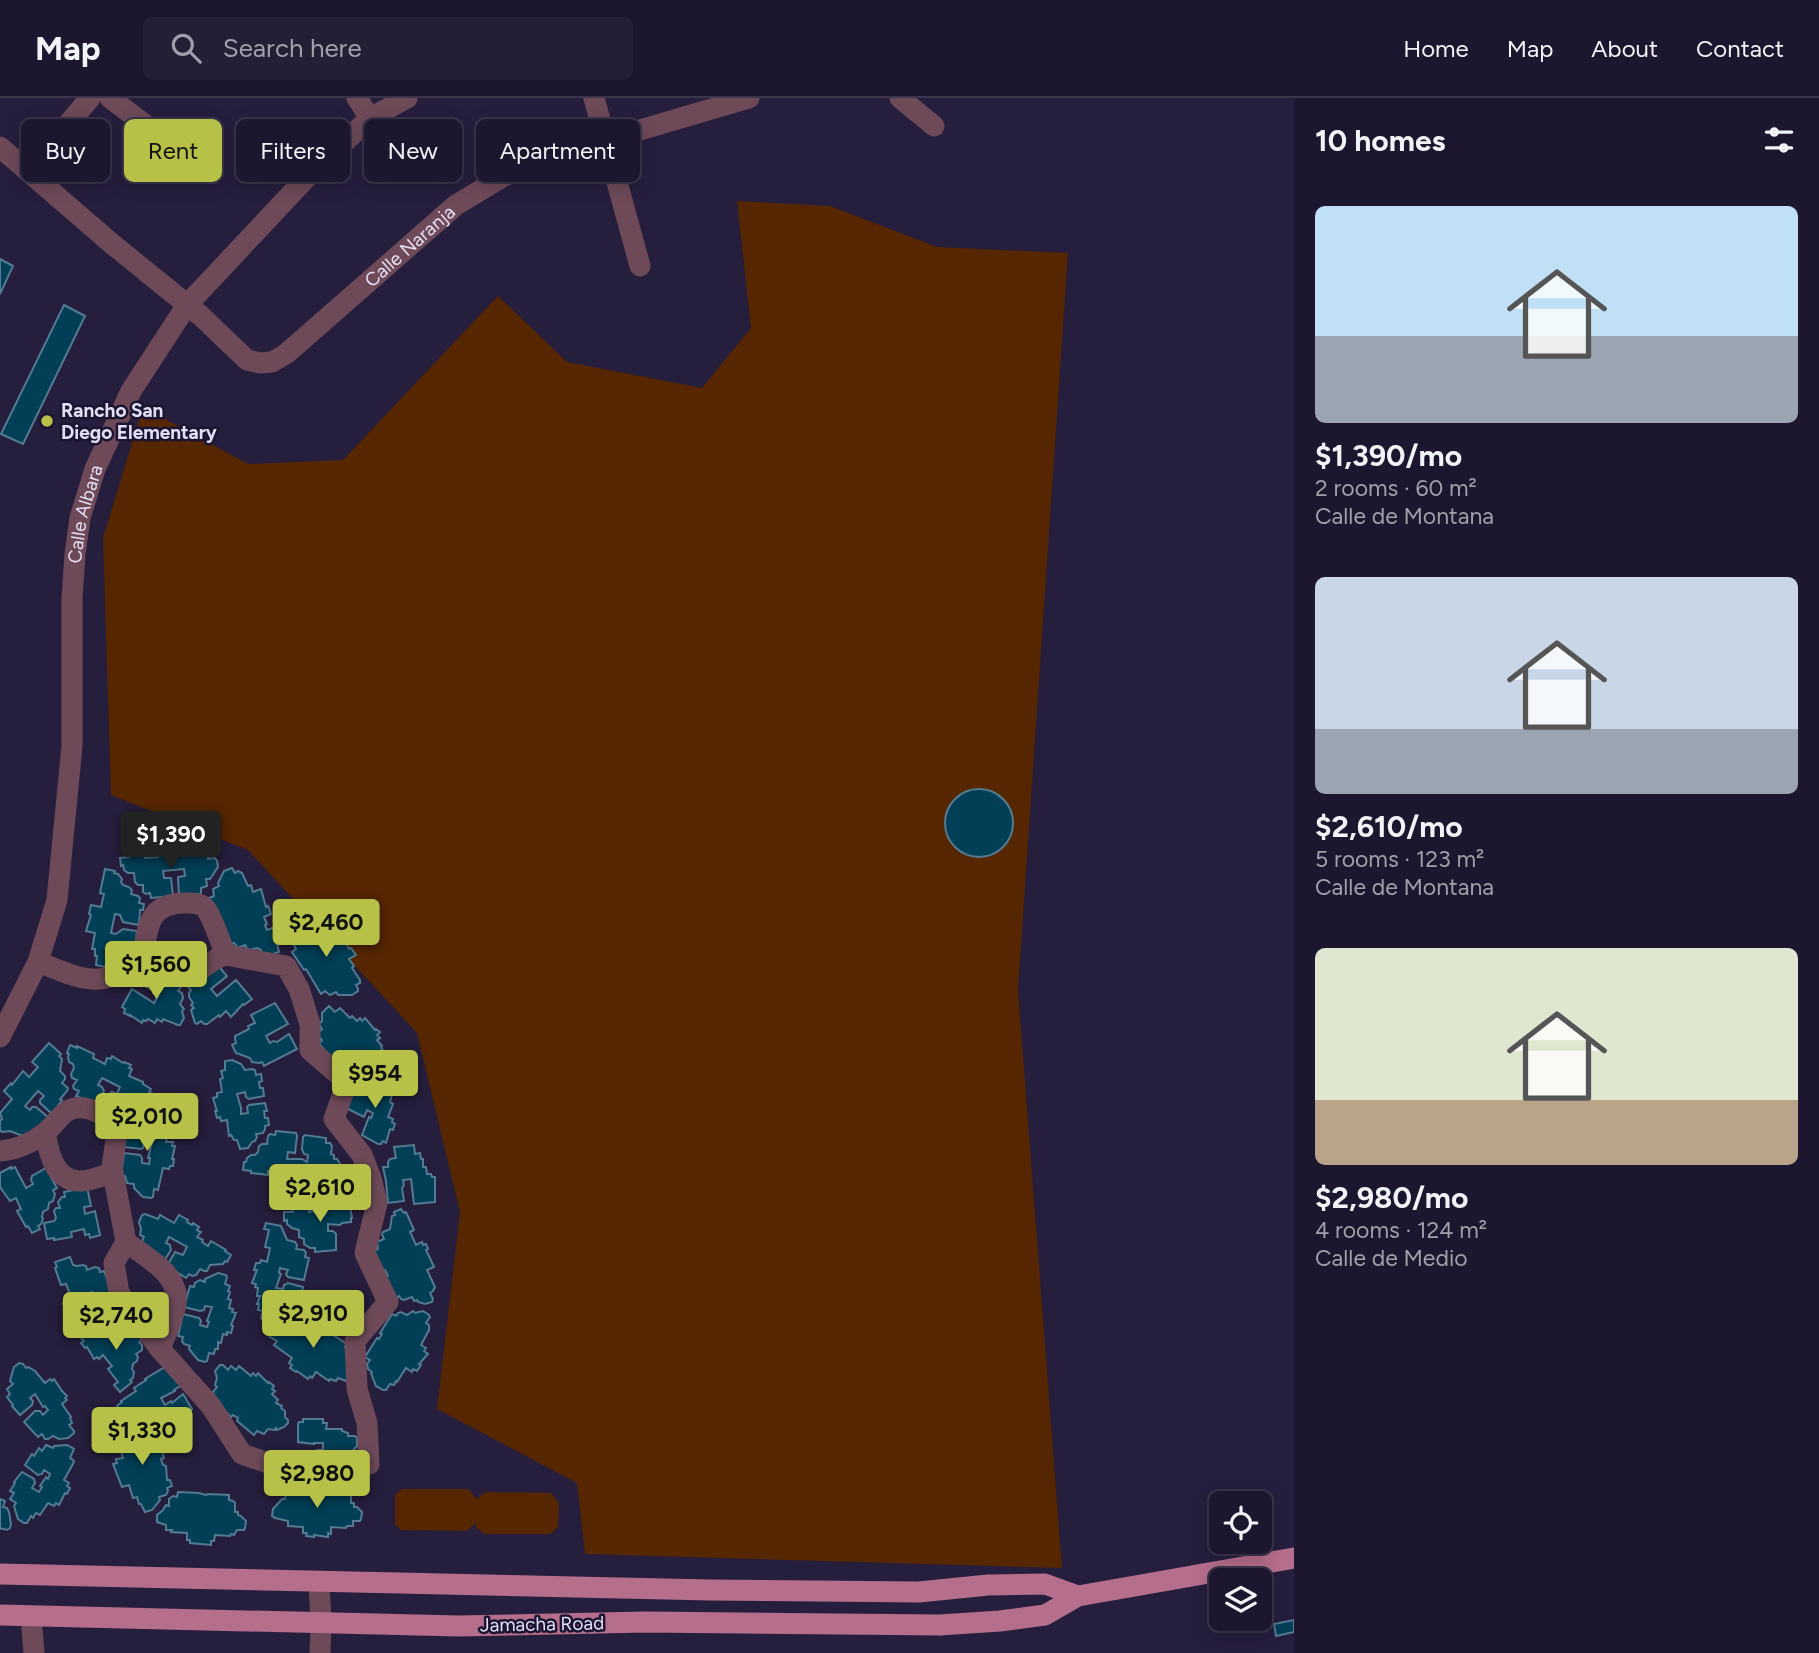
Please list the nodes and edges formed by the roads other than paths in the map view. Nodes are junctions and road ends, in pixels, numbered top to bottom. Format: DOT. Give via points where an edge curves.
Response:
graph roads {
  1 [pos="90,98"];
  2 [pos="110,98"];
  3 [pos="357,98"];
  4 [pos="407,98"];
  5 [pos="594,98"];
  6 [pos="749,98"];
  7 [pos="900,98"];
  8 [pos="370,118"];
  9 [pos="72,119"];
  10 [pos="138,119"];
  11 [pos="599,119"];
  12 [pos="934,126"];
  13 [pos="640,131"];
  14 [pos="0,146"];
  15 [pos="21,166"];
  16 [pos="40,182"];
  17 [pos="495,182"];
  18 [pos="616,182"];
  19 [pos="640,266"];
  20 [pos="187,305"];
  21 [pos="226,955"];
  22 [pos="38,962"];
  23 [pos="142,962"];
  24 [pos="0,1037"];
  25 [pos="45,1133"];
  26 [pos="0,1151"];
  27 [pos="113,1173"];
  28 [pos="126,1242"];
  29 [pos="160,1349"];
  30 [pos="1294,1559"];
  31 [pos="0,1574"];
  32 [pos="319,1582"];
  33 [pos="610,1588"];
  34 [pos="1078,1596"];
  35 [pos="0,1615"];
  36 [pos="31,1616"];
  37 [pos="645,1622"];
  38 [pos="321,1623"];
  39 [pos="34,1653"];
  40 [pos="320,1653"];
  1 -- 9 [label="street"];
  2 -- 10 [label="street"];
  3 -- 8 [label="street"];
  4 -- 8 [label="street, Calle Albara"];
  5 -- 11 [label="street"];
  6 -- 13 [label="street, Calle Naranja"];
  7 -- 12 [label="street"];
  8 -- 20 [label="street, Calle Albara" via="307,177"];
  14 -- 15 [label="street"];
  16 -- 20 [label="street"];
  17 -- 20 [label="street, Calle Naranja" via="456,205 272,362 247,360"];
  18 -- 19 [label="street"];
  20 -- 22 [label="street, Calle Albara" via="131,391 94,469 80,518 72,599 68,798 57,900"];
  21 -- 23 [label="street" via="188,976"];
  21 -- 23 [label="street" via="207,909 197,903 180,903 151,917"];
  21 -- 29 [label="street" via="286,967 310,1024 310,1050 347,1082 334,1119 362,1155 371,1178 377,1203 365,1254 388,1302 355,1341 369,1464 331,1478 302,1475 242,1454 211,1406"];
  22 -- 23 [label="street" via="99,980"];
  22 -- 24 [label="street, Calle Albara"];
  25 -- 26 [label="street" via="19,1148"];
  25 -- 27 [label="street" via="50,1157 60,1174 81,1181"];
  25 -- 27 [label="street" via="68,1110 90,1109 105,1116 113,1121 117,1133"];
  27 -- 28 [label="street"];
  28 -- 29 [label="street" via="114,1263 119,1293"];
  28 -- 29 [label="street" via="169,1276 176,1292 176,1306"];
  30 -- 34 [label="main road, Jamacha Road"];
  31 -- 32 [label="main road, Jamacha Road"];
  32 -- 33 [label="main road, Jamacha Road"];
  32 -- 38 [label="street"];
  33 -- 34 [label="main road, Jamacha Road" via="919,1592 1045,1584"];
  33 -- 37 [label="main road"];
  34 -- 37 [label="main road, Jamacha Road" via="1045,1615 940,1625"];
  35 -- 36 [label="main road, Jamacha Road"];
  36 -- 38 [label="main road, Jamacha Road"];
  36 -- 39 [label="street"];
  37 -- 38 [label="main road, Jamacha Road"];
  38 -- 40 [label="street"];
}
